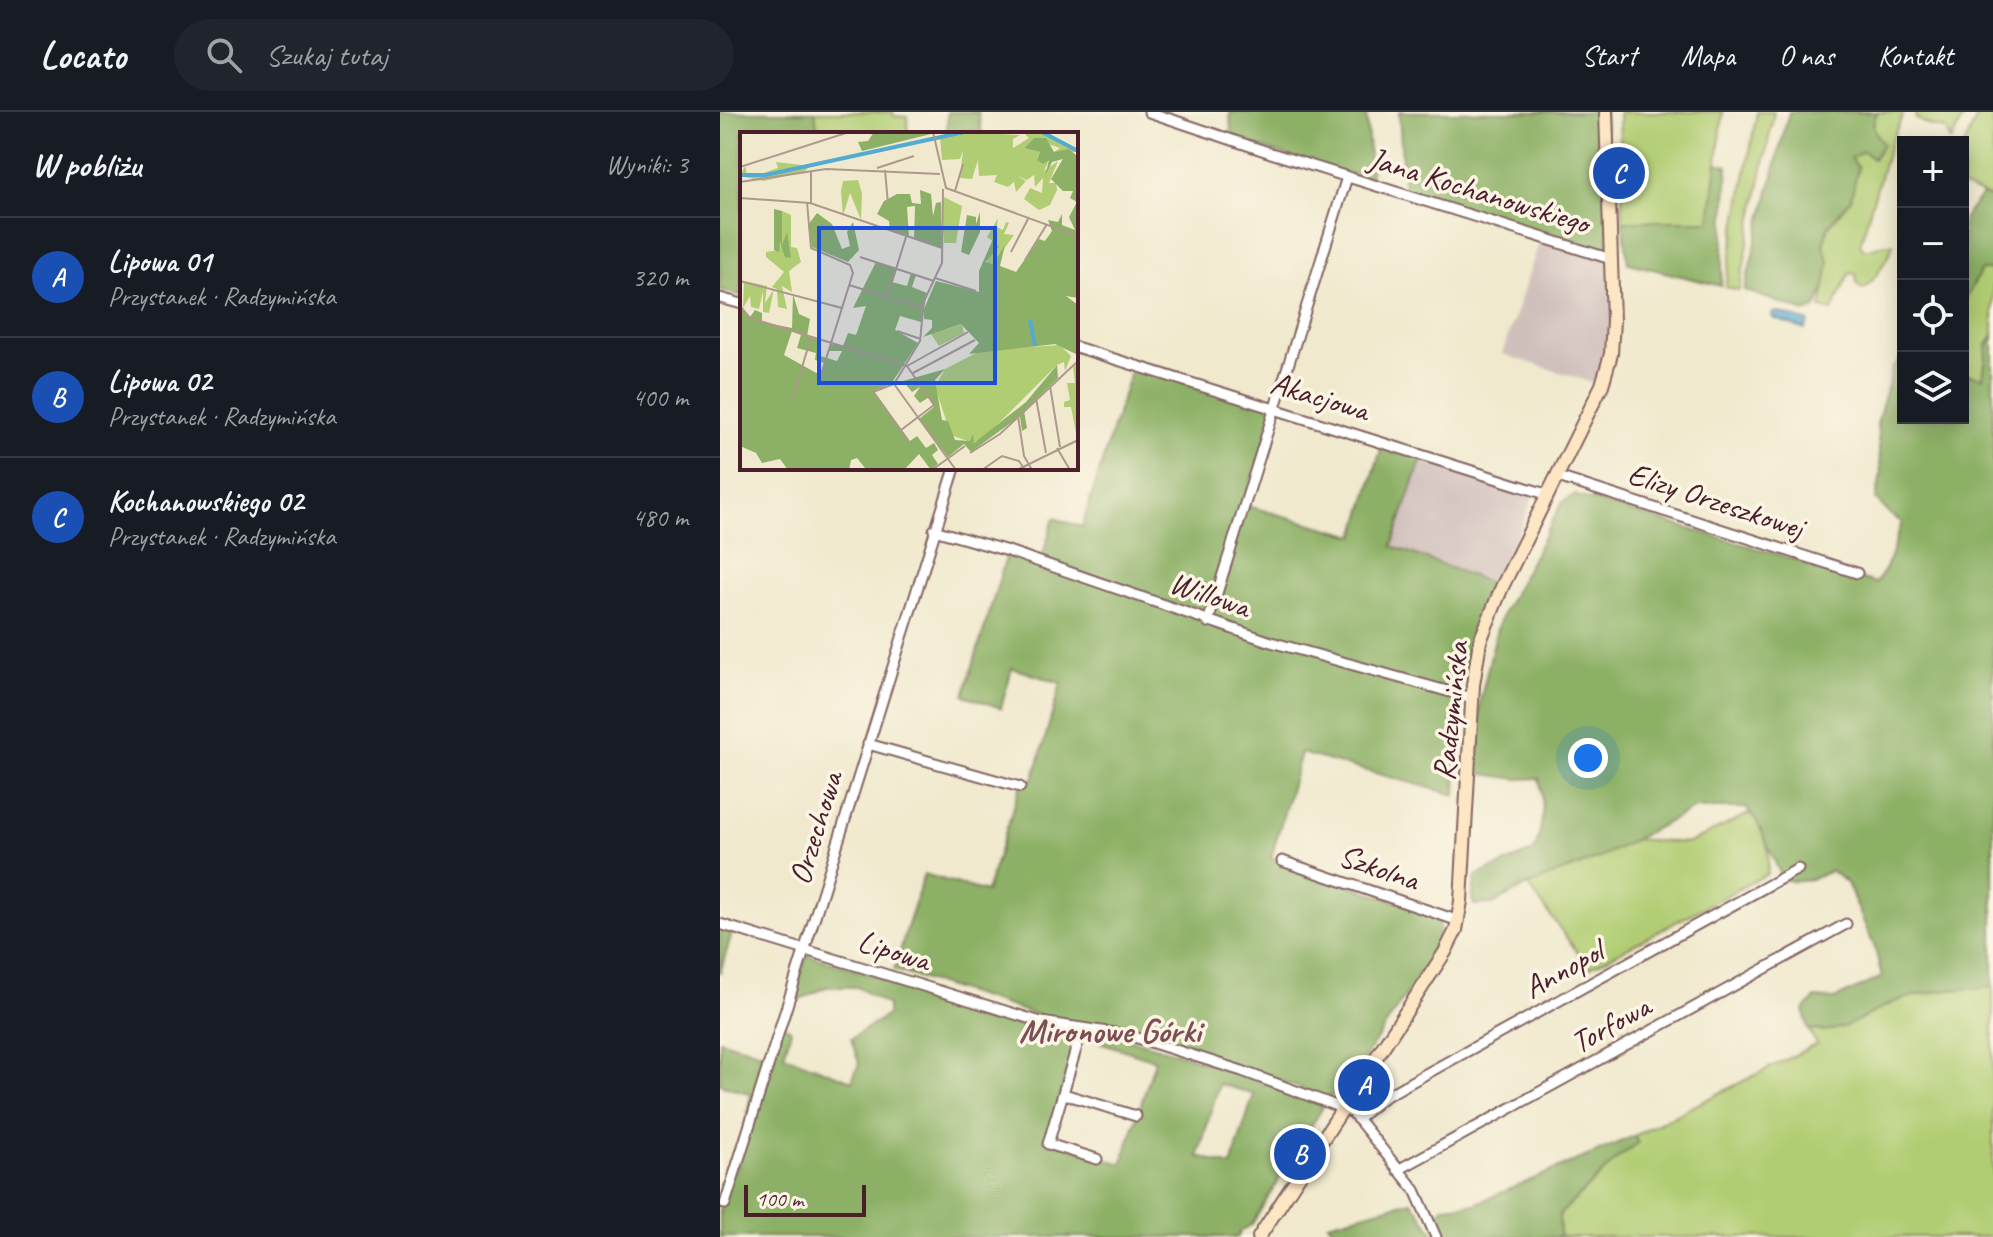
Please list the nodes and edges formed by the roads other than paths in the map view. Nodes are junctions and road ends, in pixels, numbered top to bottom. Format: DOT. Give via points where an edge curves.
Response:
graph roads {
  1 [pos="1149,112"];
  2 [pos="1606,112"];
  3 [pos="1347,177"];
  4 [pos="1611,259"];
  5 [pos="720,298"];
  6 [pos="740,303"];
  7 [pos="1078,348"];
  8 [pos="1275,409"];
  9 [pos="954,470"];
  10 [pos="1558,477"];
  11 [pos="1549,495"];
  12 [pos="934,530"];
  13 [pos="1857,573"];
  14 [pos="1208,622"];
  15 [pos="1472,698"];
  16 [pos="868,744"];
  17 [pos="1020,787"];
  18 [pos="1282,861"];
  19 [pos="1798,869"];
  20 [pos="1459,921"];
  21 [pos="720,924"];
  22 [pos="1846,924"];
  23 [pos="804,950"];
  24 [pos="1052,1025"];
  25 [pos="1064,1094"];
  26 [pos="1342,1108"];
  27 [pos="1136,1116"];
  28 [pos="1357,1119"];
  29 [pos="1097,1159"];
  30 [pos="1398,1170"];
  31 [pos="725,1204"];
  32 [pos="1259,1237"];
  33 [pos="1436,1237"];
  1 -- 3 [label="street, Jana Kochanowskiego"];
  2 -- 4 [label="street, Radzymińska"];
  3 -- 4 [label="street, Jana Kochanowskiego"];
  3 -- 8 [label="street"];
  4 -- 10 [label="street, Radzymińska" via="1609,366"];
  5 -- 6 [label="street"];
  7 -- 8 [label="street, Akacjowa"];
  8 -- 11 [label="street, Akacjowa"];
  8 -- 14 [label="street"];
  9 -- 12 [label="street, Orzechowa"];
  10 -- 11 [label="street, Radzymińska"];
  10 -- 13 [label="street, Elizy Orzeszkowej"];
  11 -- 15 [label="street, Radzymińska" via="1485,626"];
  12 -- 14 [label="street, Willowa" via="1030,558"];
  12 -- 16 [label="street, Orzechowa"];
  14 -- 15 [label="street, Willowa"];
  15 -- 20 [label="street, Radzymińska"];
  16 -- 17 [label="street"];
  16 -- 23 [label="street, Orzechowa"];
  18 -- 20 [label="street, Szkolna"];
  19 -- 28 [label="street, Annopol" via="1384,1097"];
  20 -- 26 [label="street, Radzymińska" via="1445,952"];
  21 -- 23 [label="street, Lipowa"];
  22 -- 30 [label="street, Torfowa"];
  23 -- 24 [label="street, Lipowa"];
  23 -- 31 [label="street, Orzechowa"];
  24 -- 25 [label="street, Lipowa" via="1079,1039"];
  24 -- 26 [label="street, Lipowa" via="1128,1035"];
  25 -- 27 [label="street"];
  25 -- 29 [label="street" via="1048,1144"];
  26 -- 28 [label="street, Lipowa"];
  26 -- 32 [label="street, Radzymińska"];
  28 -- 30 [label="street, Lipowa"];
  30 -- 33 [label="street, Lipowa" via="1415,1190"];
}
